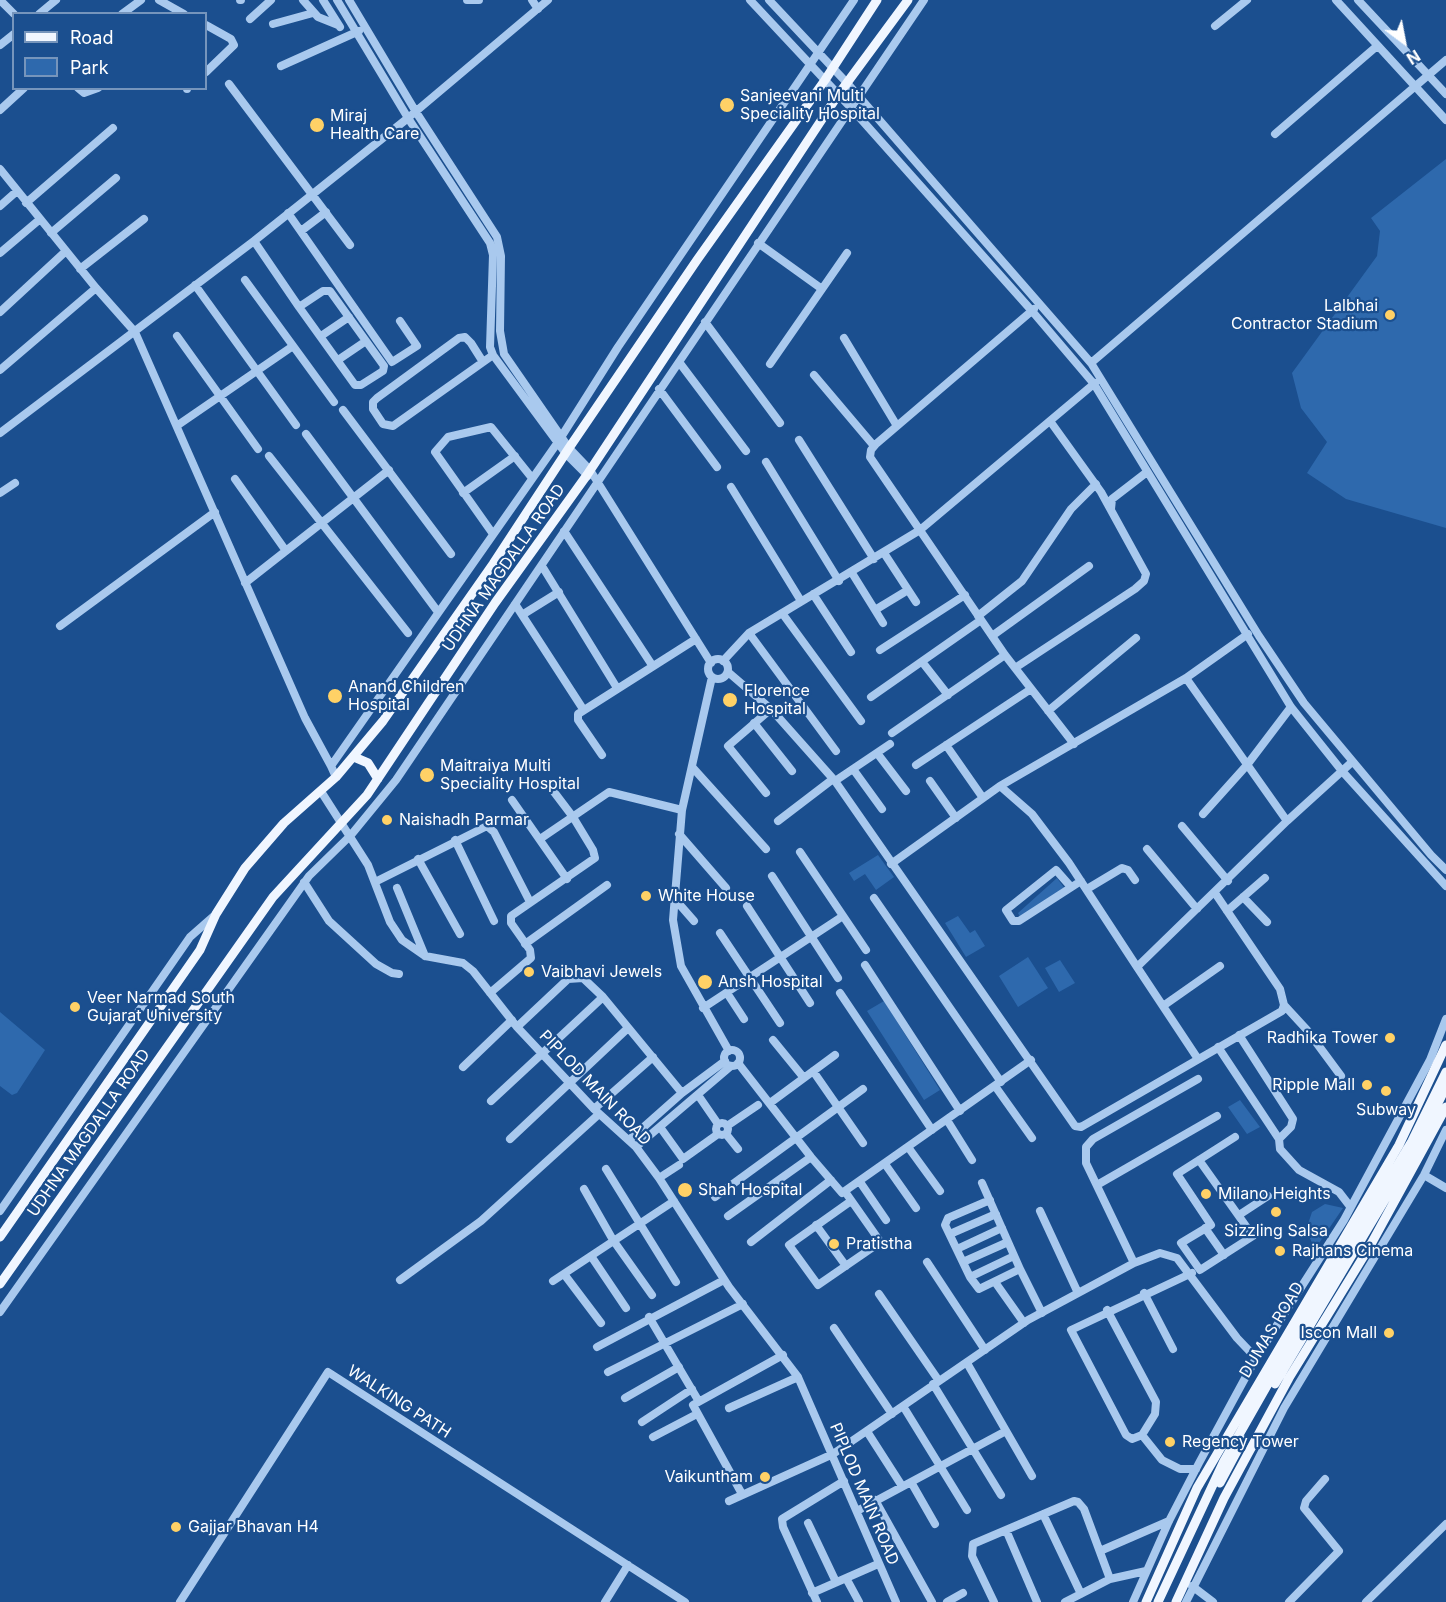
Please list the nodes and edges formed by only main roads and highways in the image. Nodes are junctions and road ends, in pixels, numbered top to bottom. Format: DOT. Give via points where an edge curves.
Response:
graph roads {
  1 [pos="876,0"];
  2 [pos="908,0"];
  3 [pos="354,757"];
  4 [pos="378,779"];
  5 [pos="1446,1045"];
  6 [pos="1446,1072"];
  7 [pos="1446,1087"];
  8 [pos="1446,1107"];
  9 [pos="0,1237"];
  10 [pos="0,1284"];
  11 [pos="1146,1602"];
  12 [pos="1158,1602"];
  13 [pos="1164,1602"];
  14 [pos="1176,1602"];
  1 -- 3 [label="main road, UDHNA MAGDALLA ROAD" via="493,564"];
  2 -- 4 [label="main road, UDHNA MAGDALLA ROAD" via="838,95"];
  3 -- 4 [label="main road" via="368,763"];
  3 -- 9 [label="main road, UDHNA MAGDALLA ROAD" via="322,793 266,842 230,891 200,950"];
  4 -- 10 [label="main road, UDHNA MAGDALLA ROAD" via="273,897"];
  5 -- 11 [label="main road, DUMAS ROAD" via="1399,1145 1197,1488"];
  6 -- 12 [label="main road" via="1412,1141 1224,1461"];
  7 -- 13 [label="main road" via="1414,1151 1243,1439"];
  8 -- 14 [label="main road" via="1370,1246 1289,1378 1224,1498"];
}
